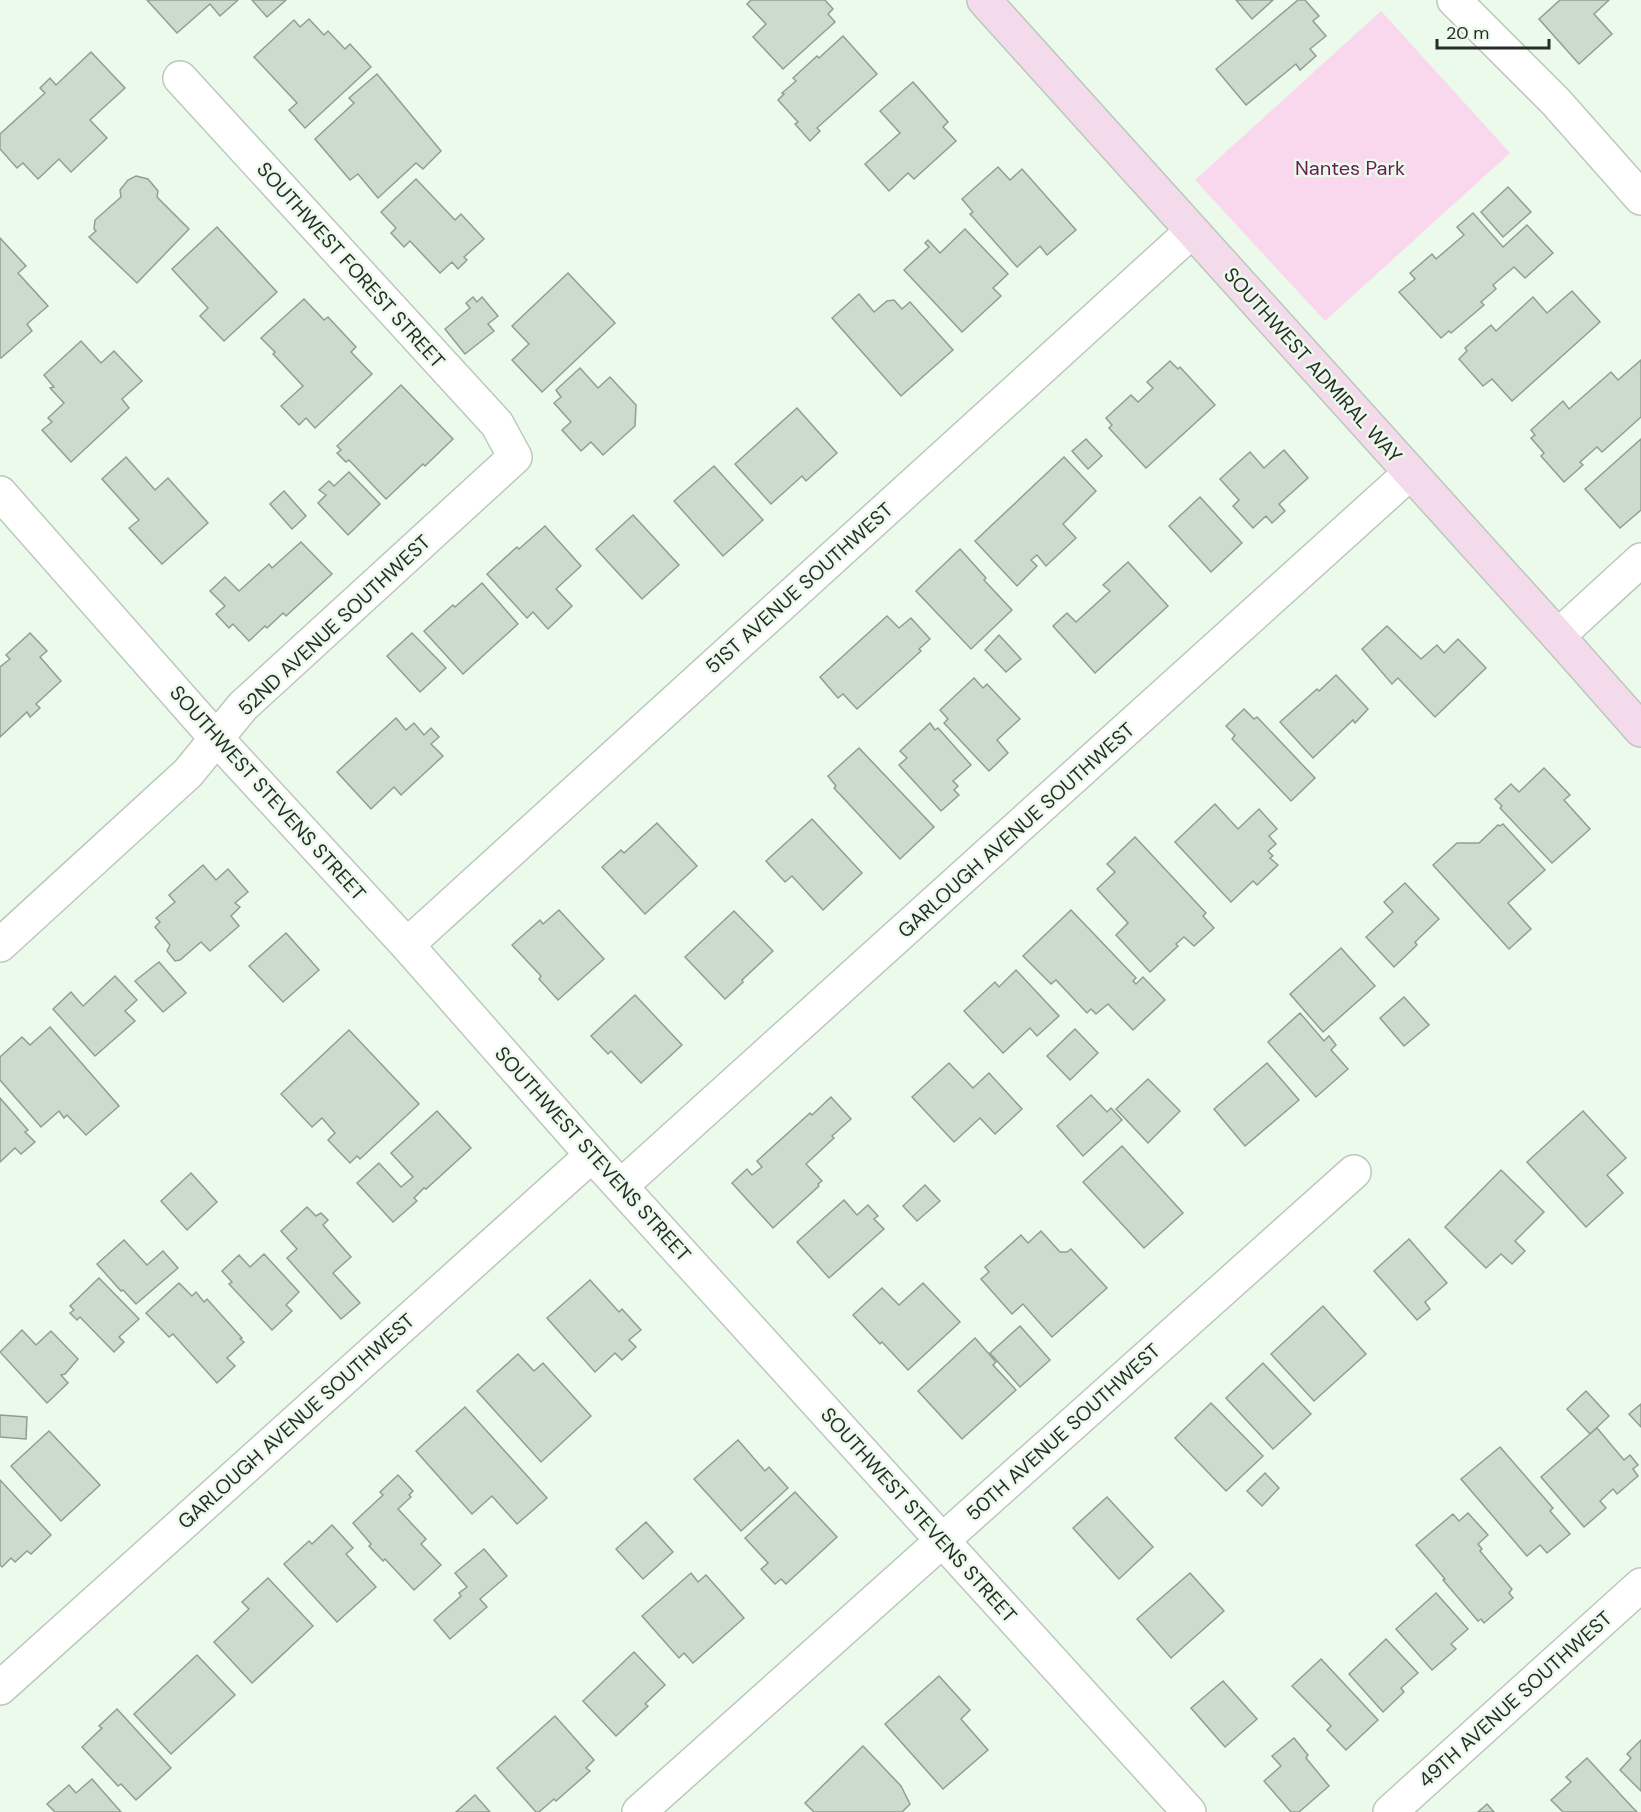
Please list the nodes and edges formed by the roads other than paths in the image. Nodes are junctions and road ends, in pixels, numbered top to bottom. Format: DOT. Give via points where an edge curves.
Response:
graph roads {
  1 [pos="984,0"];
  2 [pos="1454,0"];
  3 [pos="180,78"];
  4 [pos="1641,198"];
  5 [pos="1192,231"];
  6 [pos="515,457"];
  7 [pos="1410,473"];
  8 [pos="0,493"];
  9 [pos="1641,560"];
  10 [pos="1558,636"];
  11 [pos="1641,730"];
  12 [pos="216,738"];
  13 [pos="0,945"];
  14 [pos="406,945"];
  15 [pos="592,1155"];
  16 [pos="1354,1172"];
  17 [pos="621,1186"];
  18 [pos="942,1540"];
  19 [pos="1641,1585"];
  20 [pos="0,1688"];
  21 [pos="639,1812"];
  22 [pos="1189,1812"];
  23 [pos="1390,1812"];
  1 -- 5 [label="main road, SOUTHWEST ADMIRAL WAY"];
  2 -- 4 [label="street" via="1556,102"];
  3 -- 6 [label="street, SOUTHWEST FOREST STREET" via="497,424"];
  5 -- 7 [label="main road, SOUTHWEST ADMIRAL WAY"];
  5 -- 14 [label="street, 51ST AVENUE SOUTHWEST"];
  6 -- 12 [label="street, 52ND AVENUE SOUTHWEST" via="243,706"];
  7 -- 10 [label="main road, SOUTHWEST ADMIRAL WAY"];
  7 -- 17 [label="street, GARLOUGH AVENUE SOUTHWEST"];
  8 -- 12 [label="street, SOUTHWEST STEVENS STREET"];
  9 -- 10 [label="street"];
  10 -- 11 [label="main road, SOUTHWEST ADMIRAL WAY"];
  12 -- 13 [label="street, 52ND AVENUE SOUTHWEST" via="188,773"];
  12 -- 14 [label="street, SOUTHWEST STEVENS STREET"];
  14 -- 15 [label="street, SOUTHWEST STEVENS STREET"];
  15 -- 17 [label="street, SOUTHWEST STEVENS STREET"];
  15 -- 20 [label="street, GARLOUGH AVENUE SOUTHWEST"];
  16 -- 18 [label="street, 50TH AVENUE SOUTHWEST"];
  17 -- 18 [label="street, SOUTHWEST STEVENS STREET"];
  18 -- 21 [label="street, 50TH AVENUE SOUTHWEST"];
  18 -- 22 [label="street, SOUTHWEST STEVENS STREET"];
  19 -- 23 [label="street, 49TH AVENUE SOUTHWEST"];
}
